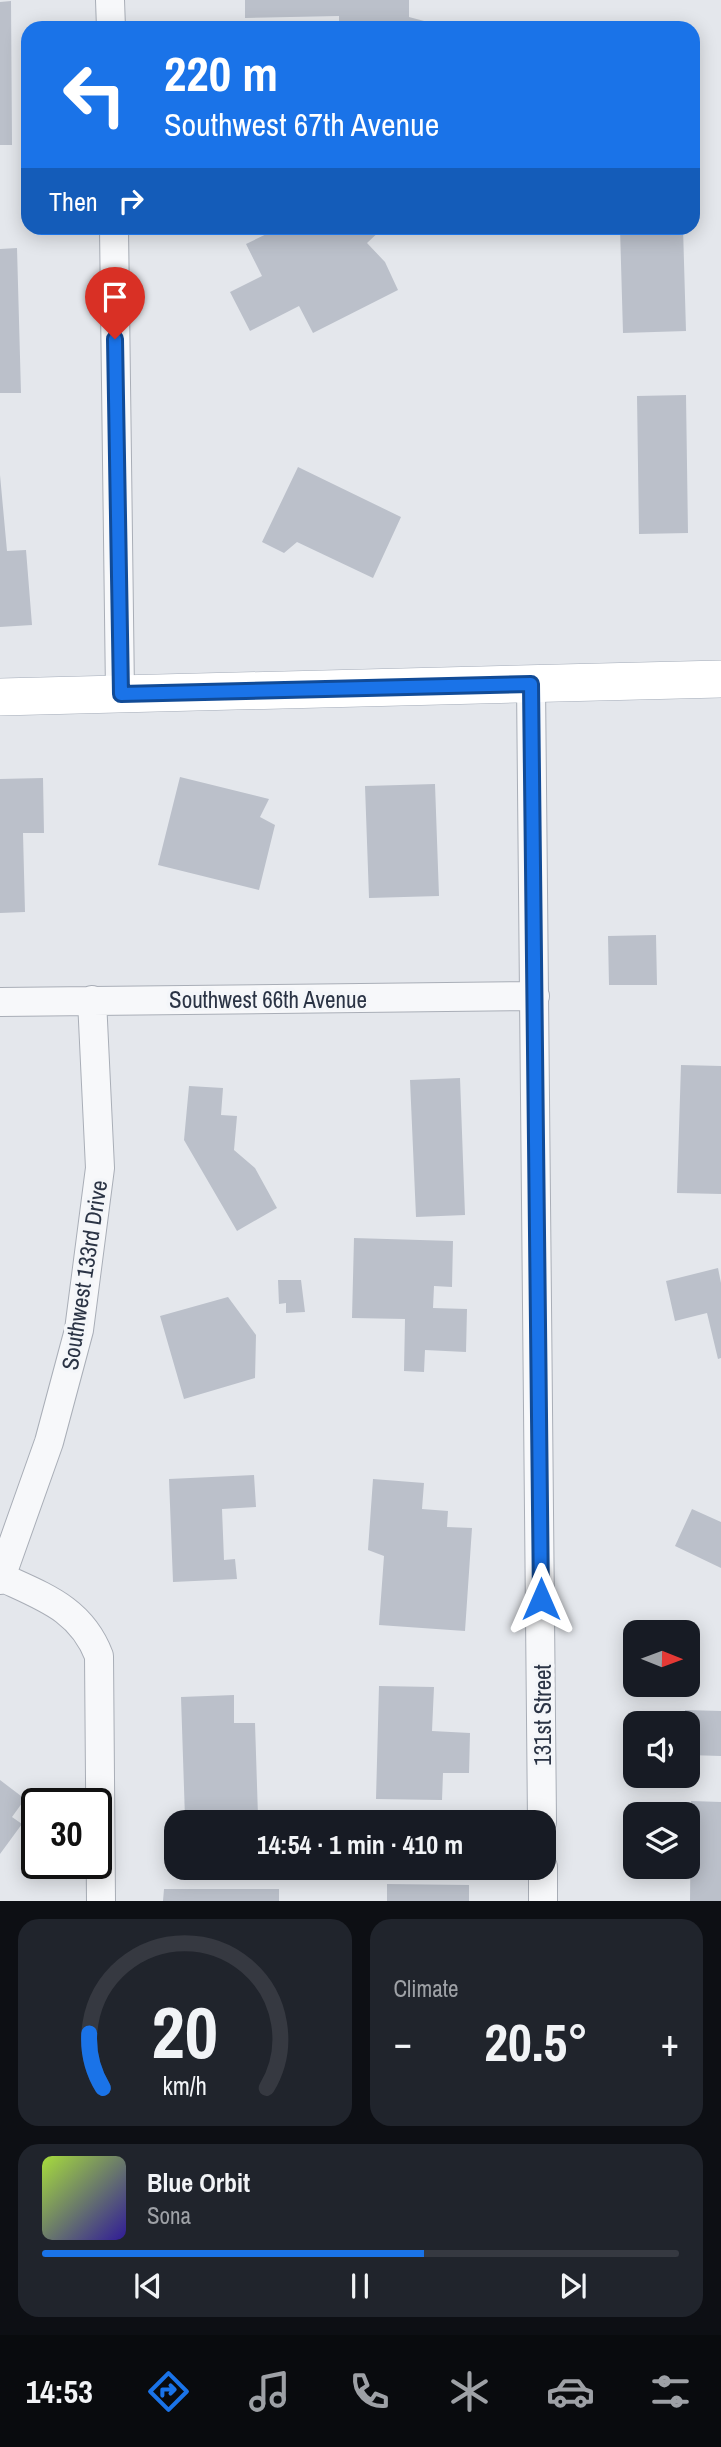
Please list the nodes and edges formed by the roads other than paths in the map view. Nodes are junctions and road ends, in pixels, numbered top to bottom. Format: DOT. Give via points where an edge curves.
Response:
graph roads {
  1 [pos="110,0"];
  2 [pos="111,21"];
  3 [pos="114,235"];
  4 [pos="721,679"];
  5 [pos="531,684"];
  6 [pos="121,694"];
  7 [pos="0,697"];
  8 [pos="535,996"];
  9 [pos="92,1000"];
  10 [pos="0,1002"];
  11 [pos="1,1579"];
  12 [pos="542,1810"];
  13 [pos="542,1880"];
  14 [pos="101,1901"];
  15 [pos="543,1901"];
  1 -- 2 [label="street"];
  3 -- 6 [label="street"];
  4 -- 5 [label="main road"];
  5 -- 6 [label="main road"];
  5 -- 8 [label="street, 131st Street"];
  6 -- 7 [label="main road"];
  8 -- 9 [label="street, Southwest 66th Avenue"];
  8 -- 12 [label="street, 131st Street"];
  9 -- 10 [label="street, Southwest 66th Avenue"];
  9 -- 11 [label="street, Southwest 133rd Drive" via="100,1168 79,1330 49,1442"];
  11 -- 14 [label="street" via="76,1618 86,1627 99,1656"];
  13 -- 15 [label="street"];
}
